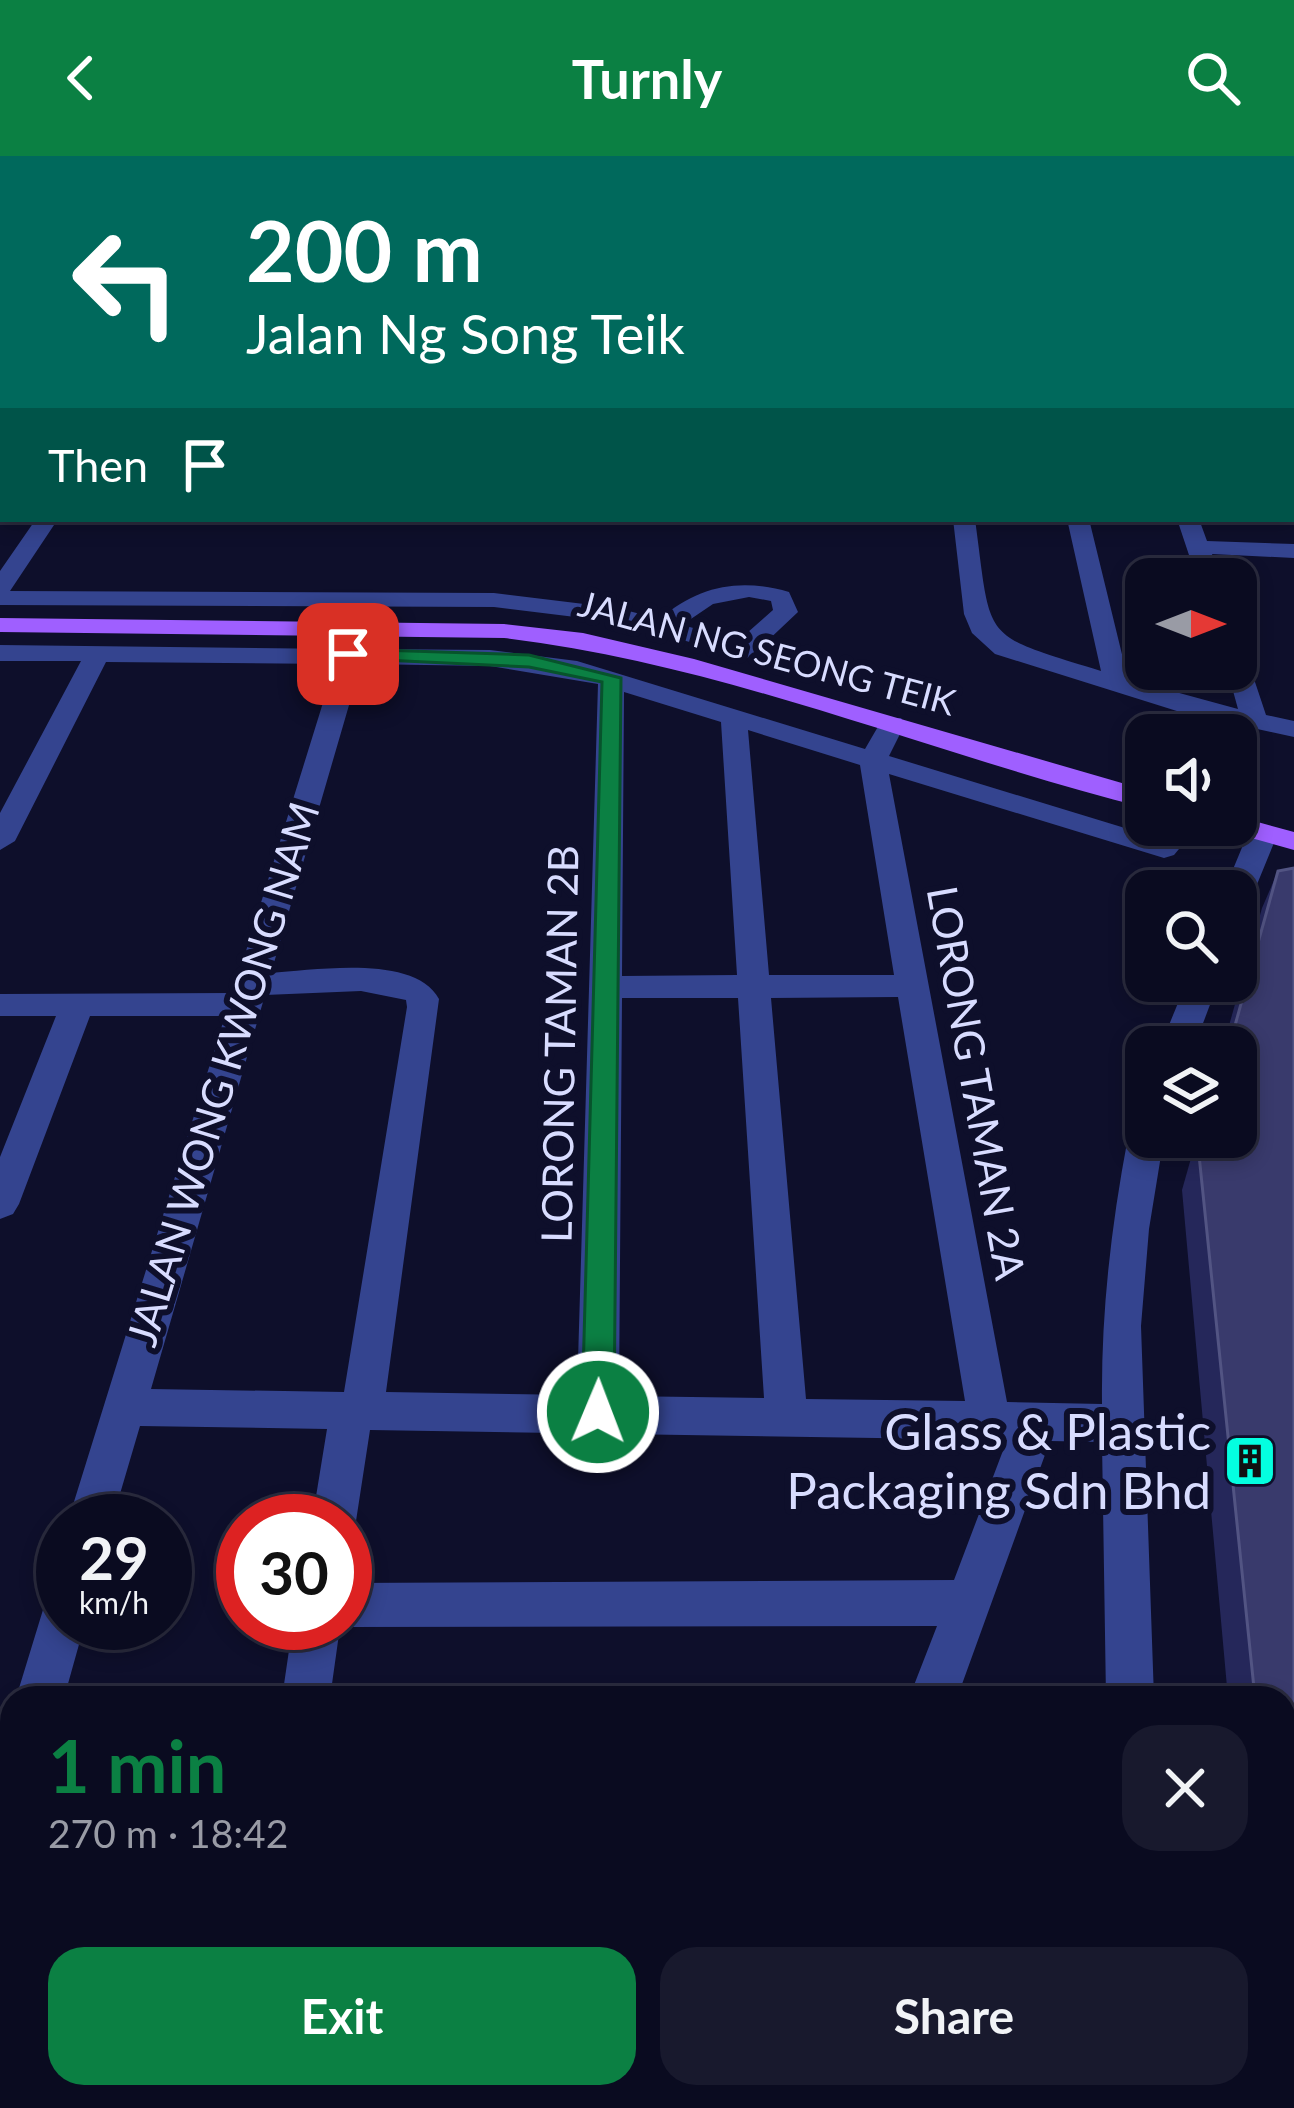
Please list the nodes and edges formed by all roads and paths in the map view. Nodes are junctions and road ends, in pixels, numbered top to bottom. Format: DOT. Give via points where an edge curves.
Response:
graph roads {
  1 [pos="45,522"];
  2 [pos="964,522"];
  3 [pos="1079,522"];
  4 [pos="1189,522"];
  5 [pos="1198,547"];
  6 [pos="1294,551"];
  7 [pos="1202,558"];
  8 [pos="0,588"];
  9 [pos="0,598"];
  10 [pos="0,625"];
  11 [pos="664,628"];
  12 [pos="354,641"];
  13 [pos="0,653"];
  14 [pos="98,653"];
  15 [pos="611,678"];
  16 [pos="1117,686"];
  17 [pos="1225,714"];
  18 [pos="734,716"];
  19 [pos="1257,722"];
  20 [pos="892,724"];
  21 [pos="1294,729"];
  22 [pos="873,760"];
  23 [pos="1125,793"];
  24 [pos="1257,831"];
  25 [pos="0,841"];
  26 [pos="1294,842"];
  27 [pos="1164,850"];
  28 [pos="913,986"];
  29 [pos="606,987"];
  30 [pos="754,987"];
  31 [pos="248,994"];
  32 [pos="0,1005"];
  33 [pos="77,1006"];
  34 [pos="1142,1158"];
  35 [pos="0,1204"];
  36 [pos="122,1407"];
  37 [pos="357,1409"];
  38 [pos="598,1412"];
  39 [pos="786,1416"];
  40 [pos="1011,1421"];
  41 [pos="1123,1423"];
  42 [pos="98,1494"];
  43 [pos="340,1494"];
  44 [pos="965,1603"];
  45 [pos="372,1606"];
  46 [pos="53,1650"];
  47 [pos="313,1650"];
  48 [pos="43,1686"];
  49 [pos="308,1686"];
  50 [pos="937,1686"];
  51 [pos="1130,1686"];
  1 -- 8 [label="street"];
  2 -- 16 [label="street" via="976,614 991,639 1022,657"];
  3 -- 16 [label="street"];
  4 -- 5 [label="street"];
  5 -- 6 [label="street"];
  5 -- 7 [label="street"];
  9 -- 11 [label="street, JALAN NG SEONG TEIK" via="494,600"];
  10 -- 12 [label="main road, JALAN NG SEONG TEIK"];
  11 -- 11 [label="street, JALAN NG SEONG TEIK" via="718,590 781,596 786,612 750,651"];
  12 -- 14 [label="street"];
  12 -- 15 [label="street"];
  12 -- 20 [label="main road, JALAN NG SEONG TEIK" via="504,631 584,640"];
  12 -- 31 [label="street, JALAN WONG KWONG NAM"];
  13 -- 14 [label="street"];
  14 -- 25 [label="street"];
  15 -- 18 [label="street"];
  15 -- 29 [label="street, LORONG TAMAN 2B"];
  16 -- 17 [label="street"];
  18 -- 22 [label="street"];
  18 -- 30 [label="street"];
  19 -- 21 [label="street"];
  20 -- 22 [label="street"];
  20 -- 23 [label="main road, JALAN NG SEONG TEIK"];
  22 -- 27 [label="street"];
  22 -- 28 [label="street, LORONG TAMAN 2A"];
  24 -- 26 [label="main road"];
  28 -- 30 [label="street"];
  28 -- 40 [label="street, LORONG TAMAN 2A"];
  29 -- 30 [label="street"];
  29 -- 38 [label="street, LORONG TAMAN 2B"];
  30 -- 39 [label="street"];
  31 -- 33 [label="street"];
  31 -- 36 [label="street, JALAN WONG KWONG NAM"];
  31 -- 37 [label="street" via="386,982 422,996"];
  32 -- 33 [label="street"];
  33 -- 35 [label="street"];
  34 -- 41 [label="street" via="1123,1306"];
  36 -- 37 [label="street"];
  36 -- 42 [label="street, JALAN WONG KWONG NAM"];
  37 -- 38 [label="street"];
  37 -- 43 [label="street"];
  38 -- 39 [label="street"];
  39 -- 40 [label="street"];
  40 -- 41 [label="street"];
  40 -- 44 [label="street" via="1024,1457"];
  41 -- 51 [label="street"];
  44 -- 45 [label="street"];
  44 -- 50 [label="street"];
  46 -- 48 [label="street"];
  47 -- 49 [label="street"];
}
